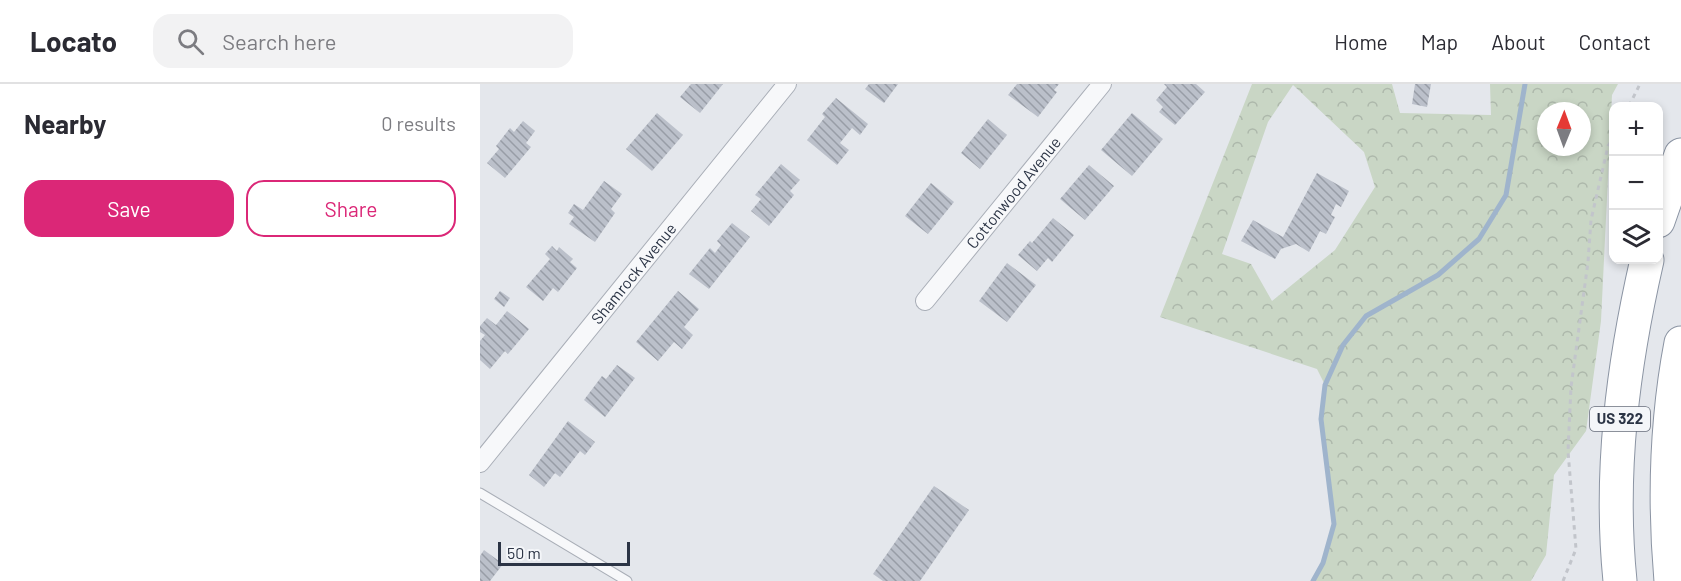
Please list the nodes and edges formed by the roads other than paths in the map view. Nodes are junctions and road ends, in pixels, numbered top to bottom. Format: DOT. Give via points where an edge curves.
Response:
graph roads {
  1 [pos="787,84"];
  2 [pos="1102,84"];
  3 [pos="1681,155"];
  4 [pos="1663,210"];
  5 [pos="1646,264"];
  6 [pos="925,301"];
  7 [pos="1681,343"];
  8 [pos="480,463"];
  9 [pos="480,493"];
  10 [pos="627,581"];
  11 [pos="1620,581"];
  12 [pos="1671,581"];
  1 -- 8 [label="street, Shamrock Avenue"];
  2 -- 6 [label="street, Cottonwood Avenue"];
  3 -- 4 [label="highway"];
  5 -- 11 [label="highway, US 322" via="1633,321 1617,449"];
  7 -- 12 [label="highway, US 322" via="1667,474"];
  9 -- 10 [label="lane"];
}
